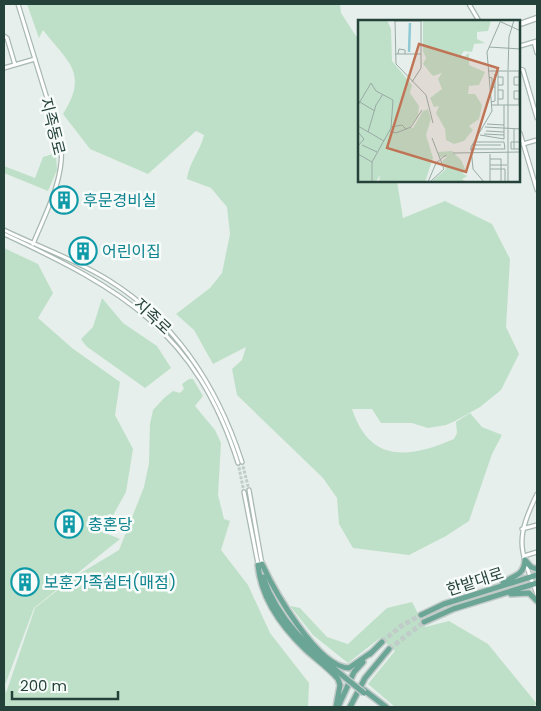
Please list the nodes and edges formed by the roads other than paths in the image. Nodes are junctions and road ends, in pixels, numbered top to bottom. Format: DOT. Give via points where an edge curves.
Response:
graph roads {
  1 [pos="18,4"];
  2 [pos="469,4"];
  3 [pos="537,18"];
  4 [pos="478,20"];
  5 [pos="521,24"];
  6 [pos="4,36"];
  7 [pos="536,41"];
  8 [pos="521,46"];
  9 [pos="537,53"];
  10 [pos="35,59"];
  11 [pos="15,65"];
  12 [pos="4,68"];
  13 [pos="521,69"];
  14 [pos="537,118"];
  15 [pos="521,137"];
  16 [pos="537,140"];
  17 [pos="523,144"];
  18 [pos="537,190"];
  19 [pos="53,196"];
  20 [pos="58,199"];
  21 [pos="4,230"];
  22 [pos="4,234"];
  23 [pos="32,246"];
  24 [pos="249,490"];
  25 [pos="244,492"];
  26 [pos="537,494"];
  27 [pos="537,525"];
  28 [pos="522,529"];
  29 [pos="537,552"];
  30 [pos="524,558"];
  31 [pos="260,564"];
  32 [pos="537,569"];
  33 [pos="537,575"];
  34 [pos="531,577"];
  35 [pos="535,584"];
  36 [pos="499,586"];
  37 [pos="501,594"];
  38 [pos="537,594"];
  39 [pos="537,601"];
  40 [pos="421,615"];
  41 [pos="424,622"];
  42 [pos="382,642"];
  43 [pos="389,649"];
  44 [pos="372,652"];
  45 [pos="364,691"];
  46 [pos="337,707"];
  47 [pos="350,707"];
  48 [pos="381,707"];
  49 [pos="386,707"];
  1 -- 10 [label="street, 지족동로"];
  2 -- 4 [label="street"];
  3 -- 5 [label="street"];
  6 -- 11 [label="street"];
  7 -- 8 [label="street"];
  7 -- 9 [label="street"];
  10 -- 11 [label="street"];
  10 -- 19 [label="street, 지족동로" via="61,144 62,166"];
  11 -- 12 [label="street"];
  13 -- 14 [label="street"];
  15 -- 17 [label="street"];
  16 -- 17 [label="street"];
  17 -- 18 [label="street"];
  19 -- 20 [label="street"];
  19 -- 23 [label="street, 지족동로"];
  21 -- 23 [label="street, 지족로"];
  22 -- 23 [label="street, 지족로"];
  23 -- 23 [label="street, 지족로" via="110,281 133,297 166,328 212,389 230,427 240,462 210,396 193,368 163,331 137,307 106,286"];
  24 -- 31 [label="street"];
  25 -- 31 [label="street"];
  26 -- 28 [label="street"];
  27 -- 28 [label="street"];
  28 -- 30 [label="street"];
  29 -- 30 [label="street"];
  30 -- 32 [label="main road"];
  30 -- 34 [label="street"];
  30 -- 36 [label="main road" via="520,574"];
  31 -- 44 [label="main road" via="294,621 337,664 349,668"];
  31 -- 45 [label="main road, bridge" via="276,600 305,640"];
  31 -- 46 [label="main road" via="262,585 280,619 305,650 338,679"];
  33 -- 34 [label="main road, 한밭대로"];
  34 -- 35 [label="street"];
  34 -- 36 [label="main road, 한밭대로"];
  35 -- 37 [label="main road, 한밭대로"];
  35 -- 38 [label="street"];
  36 -- 40 [label="main road, 한밭대로"];
  37 -- 39 [label="main road" via="525,592"];
  37 -- 41 [label="main road, 한밭대로"];
  42 -- 44 [label="main road"];
  43 -- 47 [label="main road" via="365,678"];
  44 -- 46 [label="main road" via="354,672"];
  45 -- 48 [label="main road"];
  45 -- 49 [label="main road"];
}
